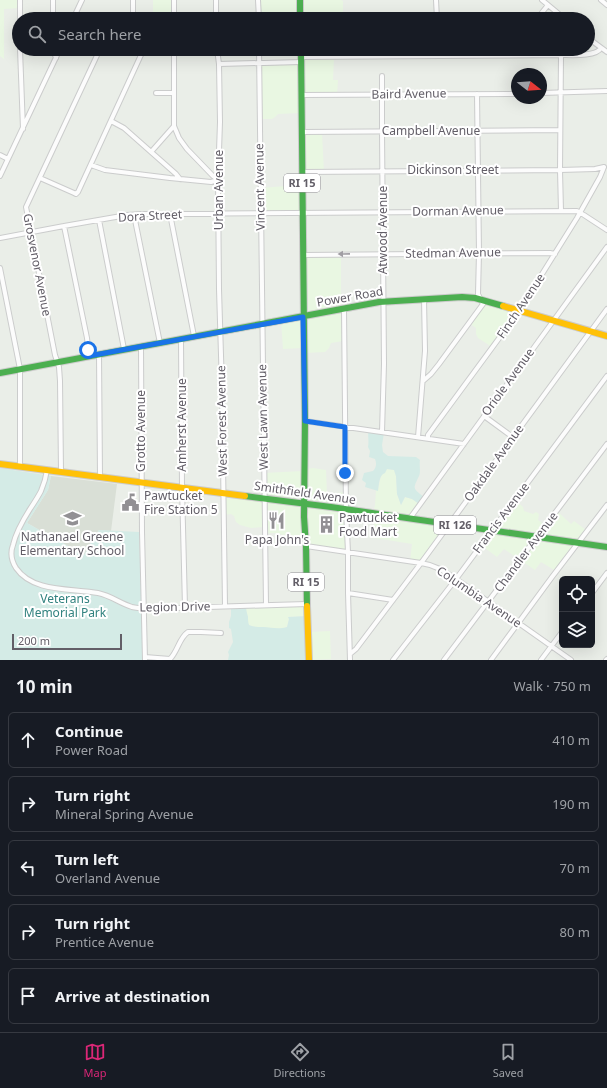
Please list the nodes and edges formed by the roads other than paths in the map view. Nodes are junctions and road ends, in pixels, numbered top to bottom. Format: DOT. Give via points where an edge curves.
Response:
graph roads {
  1 [pos="20,0"];
  2 [pos="53,0"];
  3 [pos="82,0"];
  4 [pos="133,0"];
  5 [pos="174,0"];
  6 [pos="216,0"];
  7 [pos="258,0"];
  8 [pos="300,0"];
  9 [pos="436,0"];
  10 [pos="542,0"];
  11 [pos="548,6"];
  12 [pos="20,12"];
  13 [pos="53,12"];
  14 [pos="76,12"];
  15 [pos="133,12"];
  16 [pos="174,12"];
  17 [pos="216,12"];
  18 [pos="259,12"];
  19 [pos="300,12"];
  20 [pos="437,12"];
  21 [pos="543,12"];
  22 [pos="556,12"];
  23 [pos="595,43"];
  24 [pos="601,48"];
  25 [pos="607,52"];
  26 [pos="595,54"];
  27 [pos="20,56"];
  28 [pos="55,56"];
  29 [pos="57,56"];
  30 [pos="97,56"];
  31 [pos="140,56"];
  32 [pos="174,56"];
  33 [pos="218,56"];
  34 [pos="259,56"];
  35 [pos="301,56"];
  36 [pos="437,56"];
  37 [pos="561,56"];
  38 [pos="56,59"];
  39 [pos="301,60"];
  40 [pos="219,64"];
  41 [pos="259,64"];
  42 [pos="382,76"];
  43 [pos="607,91"];
  44 [pos="156,93"];
  45 [pos="174,93"];
  46 [pos="560,93"];
  47 [pos="301,94"];
  48 [pos="382,94"];
  49 [pos="477,94"];
  50 [pos="511,94"];
  51 [pos="547,94"];
  52 [pos="111,121"];
  53 [pos="174,126"];
  54 [pos="22,129"];
  55 [pos="477,130"];
  56 [pos="560,130"];
  57 [pos="382,131"];
  58 [pos="302,132"];
  59 [pos="151,152"];
  60 [pos="0,156"];
  61 [pos="8,159"];
  62 [pos="91,165"];
  63 [pos="604,167"];
  64 [pos="478,170"];
  65 [pos="560,170"];
  66 [pos="383,171"];
  67 [pos="302,172"];
  68 [pos="0,176"];
  69 [pos="40,178"];
  70 [pos="180,179"];
  71 [pos="218,180"];
  72 [pos="478,211"];
  73 [pos="562,211"];
  74 [pos="384,212"];
  75 [pos="580,212"];
  76 [pos="261,213"];
  77 [pos="303,213"];
  78 [pos="134,214"];
  79 [pos="170,214"];
  80 [pos="219,214"];
  81 [pos="99,220"];
  82 [pos="64,226"];
  83 [pos="607,230"];
  84 [pos="31,233"];
  85 [pos="0,238"];
  86 [pos="607,247"];
  87 [pos="479,253"];
  88 [pos="383,254"];
  89 [pos="556,254"];
  90 [pos="303,255"];
  91 [pos="0,268"];
  92 [pos="424,299"];
  93 [pos="480,299"];
  94 [pos="384,302"];
  95 [pos="344,309"];
  96 [pos="607,309"];
  97 [pos="519,311"];
  98 [pos="303,317"];
  99 [pos="554,320"];
  100 [pos="262,324"];
  101 [pos="591,331"];
  102 [pos="220,332"];
  103 [pos="194,336"];
  104 [pos="607,336"];
  105 [pos="181,339"];
  106 [pos="160,343"];
  107 [pos="141,346"];
  108 [pos="124,349"];
  109 [pos="99,354"];
  110 [pos="89,356"];
  111 [pos="57,362"];
  112 [pos="20,369"];
  113 [pos="0,373"];
  114 [pos="607,376"];
  115 [pos="423,381"];
  116 [pos="484,416"];
  117 [pos="305,421"];
  118 [pos="345,427"];
  119 [pos="382,432"];
  120 [pos="418,437"];
  121 [pos="428,438"];
  122 [pos="514,438"];
  123 [pos="464,444"];
  124 [pos="607,444"];
  125 [pos="0,464"];
  126 [pos="20,466"];
  127 [pos="47,470"];
  128 [pos="61,472"];
  129 [pos="100,477"];
  130 [pos="142,482"];
  131 [pos="182,488"];
  132 [pos="222,493"];
  133 [pos="264,499"];
  134 [pos="304,504"];
  135 [pos="607,506"];
  136 [pos="346,510"];
  137 [pos="410,518"];
  138 [pos="449,524"];
  139 [pos="492,530"];
  140 [pos="537,537"];
  141 [pos="579,542"];
  142 [pos="306,546"];
  143 [pos="607,546"];
  144 [pos="348,552"];
  145 [pos="421,563"];
  146 [pos="607,573"];
  147 [pos="456,579"];
  148 [pos="595,589"];
  149 [pos="348,593"];
  150 [pos="393,600"];
  151 [pos="488,602"];
  152 [pos="307,604"];
  153 [pos="266,605"];
  154 [pos="225,606"];
  155 [pos="185,607"];
  156 [pos="144,609"];
  157 [pos="518,624"];
  158 [pos="221,634"];
  159 [pos="559,636"];
  160 [pos="552,646"];
  161 [pos="350,654"];
  162 [pos="145,659"];
  163 [pos="171,659"];
  164 [pos="309,660"];
  165 [pos="350,660"];
  166 [pos="393,660"];
  167 [pos="444,660"];
  168 [pos="491,660"];
  169 [pos="541,660"];
  170 [pos="571,660"];
  1 -- 12 [label="street"];
  2 -- 13 [label="street"];
  3 -- 14 [label="street"];
  4 -- 15 [label="street"];
  5 -- 16 [label="street"];
  6 -- 17 [label="street"];
  7 -- 18 [label="street"];
  8 -- 19 [label="main road"];
  9 -- 20 [label="street"];
  10 -- 11 [label="street"];
  11 -- 21 [label="street"];
  11 -- 22 [label="street"];
  23 -- 24 [label="street"];
  24 -- 25 [label="street"];
  24 -- 26 [label="street"];
  27 -- 54 [label="street"];
  28 -- 38 [label="street"];
  29 -- 38 [label="street"];
  30 -- 69 [label="street, Grosvenor Avenue"];
  31 -- 52 [label="street"];
  32 -- 45 [label="street"];
  33 -- 40 [label="street, Urban Avenue"];
  34 -- 41 [label="street, Vincent Avenue"];
  35 -- 39 [label="main road, RI 15"];
  36 -- 39 [label="street"];
  37 -- 46 [label="street"];
  38 -- 54 [label="street"];
  39 -- 41 [label="street"];
  39 -- 47 [label="main road, RI 15"];
  40 -- 41 [label="street"];
  40 -- 71 [label="street, Urban Avenue"];
  41 -- 76 [label="street, Vincent Avenue"];
  42 -- 48 [label="street, Atwood Avenue"];
  43 -- 46 [label="street"];
  44 -- 45 [label="street"];
  45 -- 53 [label="street"];
  46 -- 51 [label="street"];
  46 -- 56 [label="street"];
  47 -- 48 [label="street, Baird Avenue"];
  47 -- 58 [label="main road, RI 15"];
  48 -- 49 [label="street, Baird Avenue"];
  48 -- 57 [label="street, Atwood Avenue"];
  49 -- 50 [label="street, Baird Avenue"];
  49 -- 55 [label="street"];
  52 -- 59 [label="street" via="124,128"];
  52 -- 62 [label="street"];
  53 -- 59 [label="street"];
  53 -- 71 [label="street" via="179,138"];
  54 -- 61 [label="street"];
  55 -- 56 [label="street, Campbell Avenue"];
  55 -- 57 [label="street, Campbell Avenue"];
  55 -- 64 [label="street"];
  56 -- 65 [label="street"];
  57 -- 58 [label="street, Campbell Avenue"];
  57 -- 66 [label="street, Atwood Avenue"];
  58 -- 67 [label="main road, RI 15"];
  59 -- 70 [label="street"];
  60 -- 61 [label="street"];
  61 -- 68 [label="street"];
  62 -- 69 [label="street" via="76,194"];
  62 -- 70 [label="street" via="105,170"];
  63 -- 65 [label="street, Dickinson Street"];
  63 -- 75 [label="street, Finch Avenue"];
  64 -- 65 [label="street, Dickinson Street"];
  64 -- 66 [label="street, Dickinson Street"];
  64 -- 72 [label="street"];
  65 -- 73 [label="street"];
  66 -- 67 [label="street, Dickinson Street"];
  66 -- 74 [label="street, Atwood Avenue"];
  67 -- 77 [label="main road, RI 15"];
  69 -- 84 [label="street, Grosvenor Avenue" via="26,207"];
  70 -- 71 [label="street" via="211,182"];
  71 -- 80 [label="street, Urban Avenue"];
  72 -- 73 [label="street, Dorman Avenue"];
  72 -- 74 [label="street, Dorman Avenue"];
  72 -- 87 [label="street"];
  73 -- 75 [label="street, Dorman Avenue"];
  74 -- 77 [label="street, Dorman Avenue"];
  74 -- 88 [label="street, Atwood Avenue"];
  75 -- 83 [label="street"];
  75 -- 89 [label="street, Finch Avenue"];
  76 -- 77 [label="street, Dora Street"];
  76 -- 80 [label="street, Dora Street"];
  76 -- 100 [label="street, Vincent Avenue"];
  77 -- 90 [label="main road, RI 15"];
  78 -- 79 [label="street, Dora Street"];
  78 -- 81 [label="street, Dora Street"];
  78 -- 106 [label="street"];
  79 -- 80 [label="street, Dora Street"];
  79 -- 103 [label="street"];
  80 -- 102 [label="street, Urban Avenue"];
  81 -- 82 [label="street, Dora Street"];
  81 -- 108 [label="street"];
  82 -- 84 [label="street, Dora Street"];
  82 -- 110 [label="street"];
  84 -- 85 [label="street, Dora Street"];
  84 -- 111 [label="street, Grosvenor Avenue"];
  86 -- 99 [label="street, Oriole Avenue"];
  87 -- 88 [label="street, Stedman Avenue"];
  87 -- 89 [label="street, Stedman Avenue"];
  87 -- 93 [label="street"];
  88 -- 90 [label="street, Stedman Avenue, one-way"];
  88 -- 94 [label="street, Atwood Avenue"];
  89 -- 97 [label="street, Finch Avenue"];
  90 -- 98 [label="main road, RI 15"];
  91 -- 112 [label="street"];
  92 -- 93 [label="main road, Power Road"];
  92 -- 94 [label="main road, Power Road"];
  92 -- 115 [label="street"];
  93 -- 97 [label="main road, Power Road"];
  93 -- 115 [label="street" via="483,304 432,374"];
  94 -- 95 [label="main road, Power Road"];
  94 -- 119 [label="street, Atwood Avenue"];
  95 -- 98 [label="main road, Power Road"];
  95 -- 118 [label="street"];
  96 -- 101 [label="street, Oakdale Avenue"];
  97 -- 99 [label="main road, Power Road"];
  97 -- 121 [label="street, Finch Avenue"];
  98 -- 100 [label="main road, Power Road"];
  98 -- 117 [label="main road, RI 15"];
  99 -- 101 [label="main road, Power Road"];
  99 -- 116 [label="street, Oriole Avenue"];
  100 -- 102 [label="main road, Power Road"];
  100 -- 133 [label="street, West Lawn Avenue"];
  101 -- 104 [label="main road, Power Road"];
  101 -- 122 [label="street, Oakdale Avenue"];
  102 -- 103 [label="main road, Power Road"];
  102 -- 132 [label="street, West Forest Avenue"];
  103 -- 105 [label="main road, Power Road"];
  105 -- 106 [label="main road, Power Road"];
  105 -- 131 [label="street, Amherst Avenue"];
  106 -- 107 [label="main road, Power Road"];
  107 -- 108 [label="main road, Power Road"];
  107 -- 130 [label="street, Grotto Avenue"];
  108 -- 109 [label="main road, Power Road"];
  109 -- 110 [label="main road, Power Road"];
  109 -- 129 [label="street"];
  110 -- 111 [label="main road, Power Road"];
  111 -- 112 [label="main road, Power Road"];
  111 -- 128 [label="street, Grosvenor Avenue" via="60,381"];
  112 -- 113 [label="main road, Power Road"];
  112 -- 126 [label="street"];
  114 -- 139 [label="street, Francis Avenue"];
  115 -- 120 [label="street"];
  116 -- 122 [label="street"];
  116 -- 123 [label="street, Oriole Avenue"];
  117 -- 118 [label="street"];
  117 -- 134 [label="main road, RI 15"];
  118 -- 119 [label="street"];
  118 -- 136 [label="street"];
  119 -- 120 [label="street"];
  120 -- 121 [label="street"];
  121 -- 123 [label="street"];
  122 -- 138 [label="street, Oakdale Avenue"];
  123 -- 137 [label="street, Oriole Avenue"];
  124 -- 140 [label="street, Chandler Avenue"];
  125 -- 126 [label="main road, Smithfield Avenue / RI 126"];
  126 -- 127 [label="main road, Smithfield Avenue / RI 126"];
  127 -- 128 [label="main road, Smithfield Avenue / RI 126"];
  127 -- 156 [label="street, Legion Drive" via="42,490 12,546 11,558 17,570 36,583 97,593"];
  128 -- 129 [label="main road, Smithfield Avenue / RI 126"];
  129 -- 130 [label="main road, Smithfield Avenue / RI 126"];
  130 -- 131 [label="main road, Smithfield Avenue / RI 126"];
  130 -- 156 [label="street, Grotto Avenue"];
  131 -- 132 [label="main road, Smithfield Avenue / RI 126"];
  131 -- 155 [label="street, Amherst Avenue"];
  132 -- 133 [label="main road, Smithfield Avenue / RI 126"];
  132 -- 154 [label="street, West Forest Avenue"];
  133 -- 134 [label="main road, Smithfield Avenue / RI 126"];
  133 -- 153 [label="street, West Lawn Avenue"];
  134 -- 136 [label="main road, Smithfield Avenue / RI 126"];
  134 -- 142 [label="main road, RI 15"];
  135 -- 141 [label="street"];
  136 -- 137 [label="main road, Smithfield Avenue / RI 126"];
  136 -- 144 [label="street"];
  137 -- 138 [label="main road, Smithfield Avenue / RI 126"];
  138 -- 139 [label="main road, Smithfield Avenue / RI 126"];
  138 -- 145 [label="street, Oakdale Avenue"];
  139 -- 140 [label="main road, Smithfield Avenue / RI 126"];
  139 -- 147 [label="street, Francis Avenue"];
  140 -- 141 [label="main road, Smithfield Avenue / RI 126"];
  140 -- 151 [label="street, Chandler Avenue"];
  141 -- 143 [label="main road, Smithfield Avenue / RI 126"];
  141 -- 157 [label="street"];
  142 -- 144 [label="street, Columbia Avenue"];
  142 -- 152 [label="main road, RI 15"];
  144 -- 145 [label="street, Columbia Avenue"];
  144 -- 149 [label="street"];
  145 -- 147 [label="street, Columbia Avenue" via="440,568"];
  145 -- 150 [label="street, Oakdale Avenue"];
  146 -- 148 [label="street"];
  147 -- 151 [label="street, Columbia Avenue"];
  147 -- 166 [label="street, Francis Avenue"];
  149 -- 150 [label="street"];
  149 -- 161 [label="street"];
  150 -- 161 [label="street, Oakdale Avenue"];
  151 -- 157 [label="street, Columbia Avenue"];
  151 -- 167 [label="street, Chandler Avenue"];
  152 -- 153 [label="street, Legion Drive"];
  152 -- 164 [label="main road, RI 15"];
  153 -- 154 [label="street, Legion Drive"];
  154 -- 155 [label="street, Legion Drive"];
  155 -- 156 [label="street, Legion Drive"];
  156 -- 162 [label="street, Grotto Avenue"];
  157 -- 160 [label="street, Columbia Avenue"];
  157 -- 168 [label="street"];
  158 -- 163 [label="street" via="188,632 183,636"];
  159 -- 160 [label="street"];
  160 -- 169 [label="street"];
  160 -- 170 [label="street, Columbia Avenue"];
  161 -- 165 [label="street"];
  162 -- 163 [label="street"];
}
